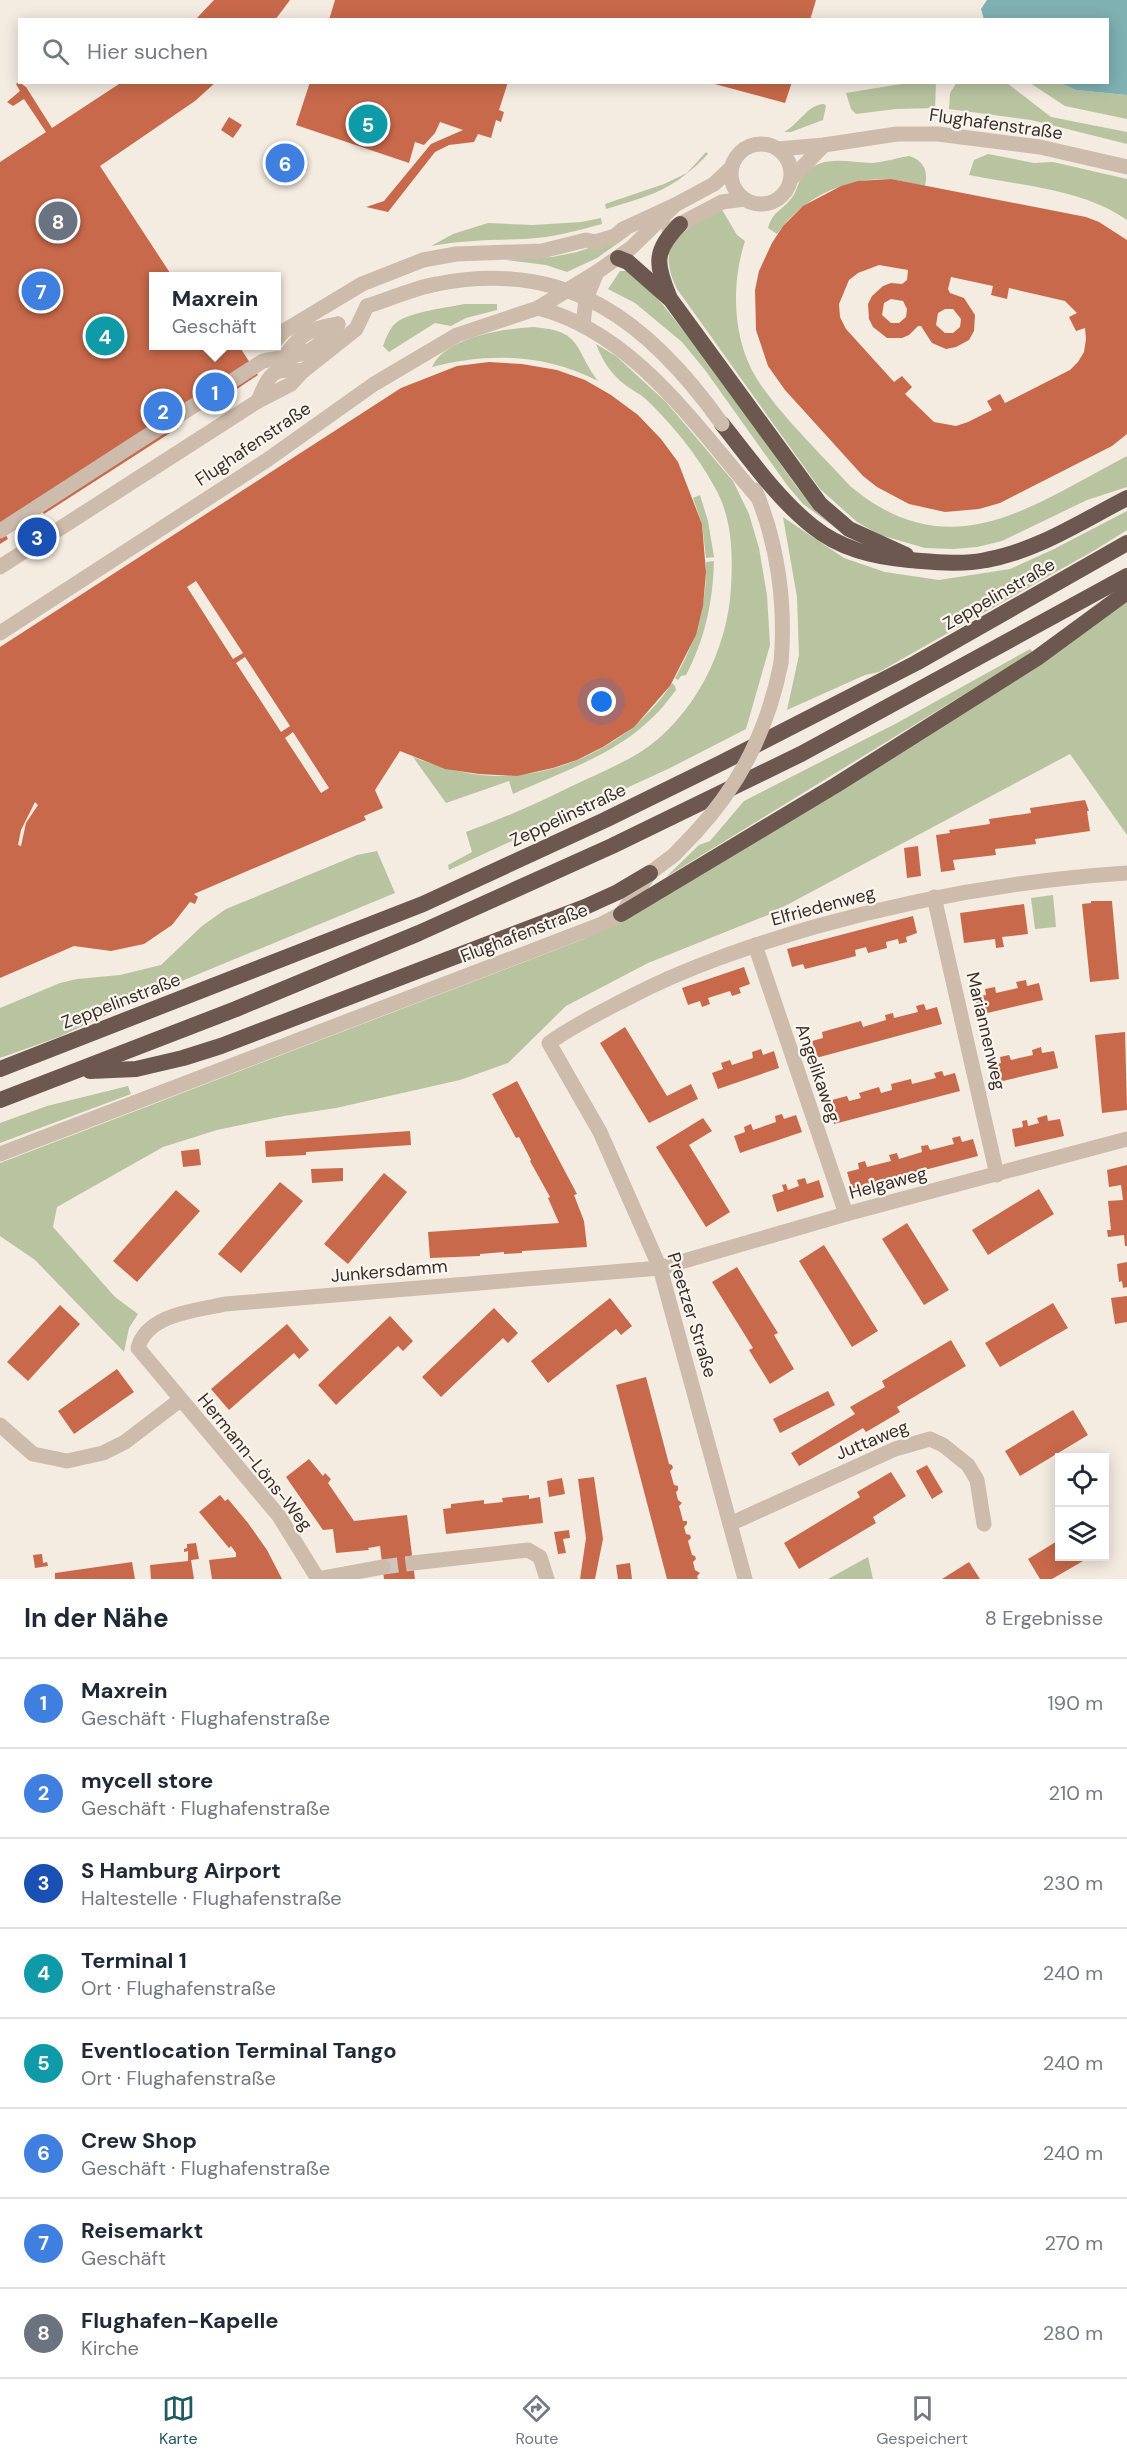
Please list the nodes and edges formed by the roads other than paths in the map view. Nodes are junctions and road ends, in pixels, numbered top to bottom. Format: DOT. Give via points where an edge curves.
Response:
graph roads {
  1 [pos="824,145"];
  2 [pos="778,148"];
  3 [pos="1127,167"];
  4 [pos="731,168"];
  5 [pos="791,179"];
  6 [pos="744,199"];
  7 [pos="675,205"];
  8 [pos="680,224"];
  9 [pos="625,253"];
  10 [pos="597,272"];
  11 [pos="671,300"];
  12 [pos="367,306"];
  13 [pos="538,308"];
  14 [pos="583,325"];
  15 [pos="281,334"];
  16 [pos="269,350"];
  17 [pos="263,361"];
  18 [pos="303,372"];
  19 [pos="258,400"];
  20 [pos="722,424"];
  21 [pos="1127,498"];
  22 [pos="759,499"];
  23 [pos="0,531"];
  24 [pos="1127,543"];
  25 [pos="918,561"];
  26 [pos="0,567"];
  27 [pos="1127,576"];
  28 [pos="1127,592"];
  29 [pos="0,633"];
  30 [pos="650,873"];
  31 [pos="1127,873"];
  32 [pos="934,897"];
  33 [pos="621,914"];
  34 [pos="755,945"];
  35 [pos="549,1044"];
  36 [pos="0,1069"];
  37 [pos="75,1072"];
  38 [pos="0,1100"];
  39 [pos="1127,1139"];
  40 [pos="0,1154"];
  41 [pos="998,1175"];
  42 [pos="846,1214"];
  43 [pos="660,1268"];
  44 [pos="138,1348"];
  45 [pos="180,1400"];
  46 [pos="0,1425"];
  47 [pos="730,1524"];
  48 [pos="984,1524"];
  49 [pos="413,1563"];
  50 [pos="383,1567"];
  51 [pos="318,1579"];
  52 [pos="547,1579"];
  53 [pos="745,1579"];
  1 -- 2 [label="street, Flughafenstraße"];
  1 -- 3 [label="street, Flughafenstraße" via="905,134 938,134 1040,147"];
  1 -- 5 [label="street, Flughafenstraße"];
  2 -- 4 [label="street, Flughafenstraße" via="750,145 738,154"];
  2 -- 5 [label="street" via="790,165"];
  4 -- 6 [label="street" via="733,185"];
  4 -- 7 [label="street, Flughafenstraße" via="714,184"];
  5 -- 6 [label="street, Flughafenstraße" via="785,192 774,201 760,204"];
  6 -- 8 [label="street, Flughafenstraße" via="722,202"];
  7 -- 9 [label="street, Flughafenstraße"];
  7 -- 15 [label="street, Flughafenstraße" via="595,242 586,240 542,250 437,256 403,266 349,291"];
  8 -- 9 [label="street, Flughafenstraße"];
  8 -- 11 [label="highway" via="665,239 658,265"];
  9 -- 10 [label="street, Flughafenstraße"];
  9 -- 11 [label="highway" via="628,262"];
  10 -- 13 [label="street, Flughafenstraße"];
  10 -- 14 [label="street" via="586,299"];
  11 -- 25 [label="highway" via="820,504 849,529"];
  12 -- 17 [label="street" via="338,324 322,344 307,353"];
  12 -- 18 [label="street, Flughafenstraße" via="356,329"];
  12 -- 20 [label="street, bridge" via="436,284 474,279 528,281 572,293 606,308 639,330 683,371"];
  13 -- 14 [label="street"];
  13 -- 29 [label="street, Flughafenstraße" via="457,335 374,384 267,460"];
  14 -- 22 [label="street" via="658,384"];
  16 -- 17 [label="street"];
  17 -- 23 [label="street"];
  18 -- 19 [label="street, Flughafenstraße" via="282,369 268,378"];
  18 -- 19 [label="street, Flughafenstraße" via="296,393 282,401"];
  19 -- 26 [label="street, Flughafenstraße"];
  20 -- 22 [label="street"];
  20 -- 25 [label="highway" via="784,499 814,528 861,552"];
  21 -- 25 [label="highway" via="1039,543 1002,556 966,562"];
  22 -- 30 [label="street, bridge" via="778,567 782,613 781,663 771,706 735,785 674,855"];
  24 -- 36 [label="highway, Zeppelinstraße" via="916,663 605,820 423,904"];
  27 -- 37 [label="highway" via="801,754 612,846 419,933"];
  28 -- 33 [label="highway" via="1037,658"];
  30 -- 33 [label="street"];
  30 -- 37 [label="highway" via="585,907 221,1046 136,1069"];
  31 -- 32 [label="street, Elfriedenweg" via="1025,881"];
  32 -- 34 [label="street, Elfriedenweg"];
  32 -- 41 [label="street, Mariannenweg"];
  33 -- 40 [label="street, Flughafenstraße" via="530,953"];
  34 -- 35 [label="street, Elfriedenweg" via="657,983 569,1029"];
  34 -- 42 [label="street, Angelikaweg"];
  35 -- 43 [label="street, Preetzer Straße" via="600,1132"];
  37 -- 38 [label="highway"];
  39 -- 41 [label="street, Helgaweg"];
  41 -- 42 [label="street, Helgaweg"];
  42 -- 43 [label="street, Helgaweg"];
  43 -- 44 [label="street, Junkersdamm" via="225,1304 174,1316 150,1328 141,1336"];
  43 -- 47 [label="street, Preetzer Straße"];
  44 -- 45 [label="street, Hermann-Löns-Weg"];
  45 -- 46 [label="street, Hermann-Löns-Weg" via="125,1442 104,1453 67,1461 33,1454"];
  45 -- 51 [label="street, Hermann-Löns-Weg" via="279,1516"];
  47 -- 48 [label="street, Juttaweg" via="895,1449 930,1440 968,1465 977,1480"];
  47 -- 53 [label="street, Preetzer Straße"];
  49 -- 52 [label="street" via="528,1550 540,1557"];
  50 -- 51 [label="street"];
}
